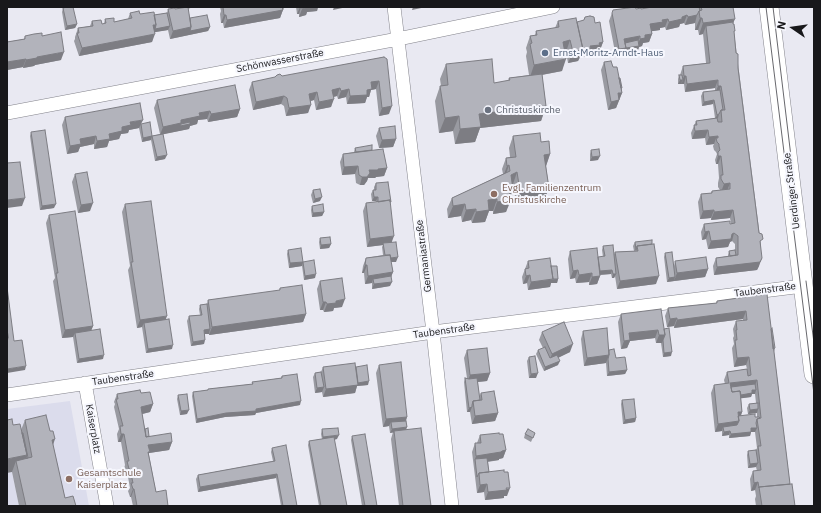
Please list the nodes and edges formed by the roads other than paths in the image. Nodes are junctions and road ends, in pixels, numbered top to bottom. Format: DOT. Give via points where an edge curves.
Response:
graph roads {
  1 [pos="394,7"];
  2 [pos="554,7"];
  3 [pos="769,7"];
  4 [pos="398,39"];
  5 [pos="7,113"];
  6 [pos="803,286"];
  7 [pos="433,332"];
  8 [pos="814,374"];
  9 [pos="85,383"];
  10 [pos="7,395"];
  11 [pos="107,506"];
  12 [pos="452,506"];
  1 -- 4 [label="street, Germaniastraße"];
  2 -- 4 [label="street, Schönwasserstraße"];
  3 -- 6 [label="main road, Uerdinger Straße"];
  4 -- 5 [label="street, Schönwasserstraße"];
  4 -- 7 [label="street, Germaniastraße"];
  6 -- 7 [label="street, Taubenstraße"];
  6 -- 8 [label="main road, Uerdinger Straße"];
  7 -- 9 [label="street, Taubenstraße"];
  7 -- 12 [label="street, Germaniastraße"];
  9 -- 10 [label="street"];
  9 -- 11 [label="street, Kaiserplatz"];
}
